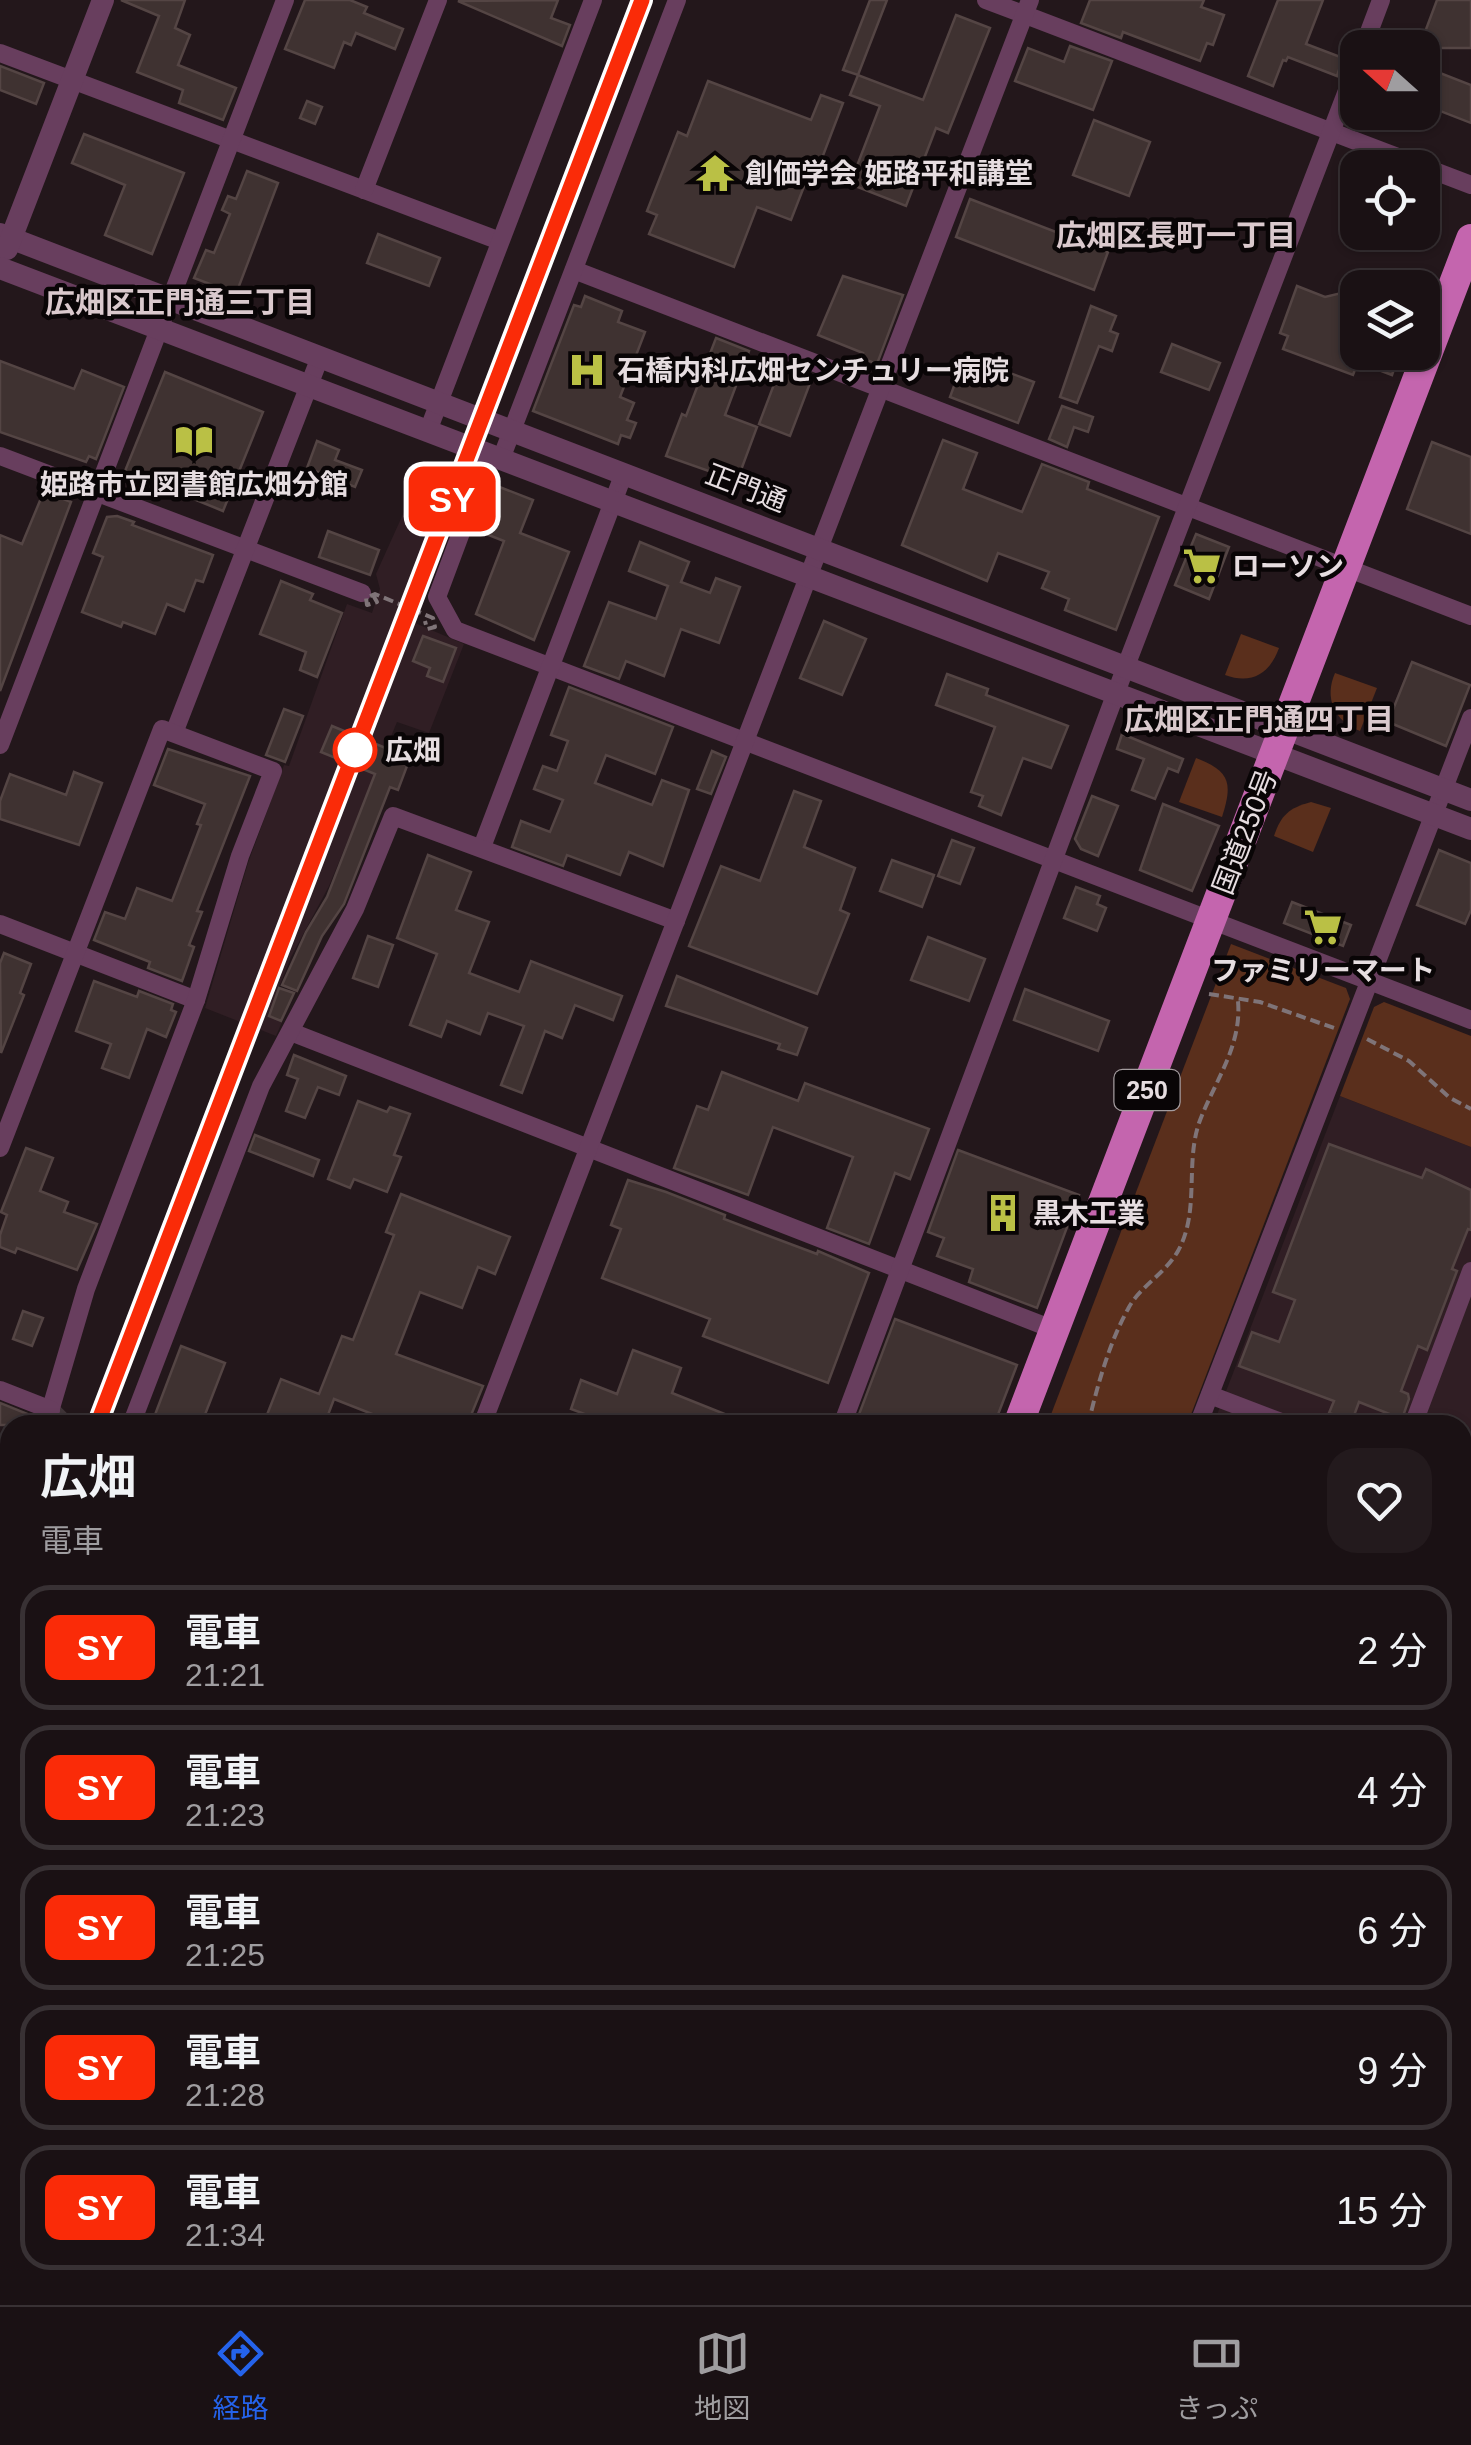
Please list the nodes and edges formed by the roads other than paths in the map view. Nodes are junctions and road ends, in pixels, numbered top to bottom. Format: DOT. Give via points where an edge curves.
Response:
graph roads {
  1 [pos="103,0"];
  2 [pos="285,0"];
  3 [pos="438,0"];
  4 [pos="593,0"];
  5 [pos="677,0"];
  6 [pos="986,0"];
  7 [pos="1381,0"];
  8 [pos="1027,7"];
  9 [pos="1370,30"];
  10 [pos="0,53"];
  11 [pos="72,81"];
  12 [pos="1340,109"];
  13 [pos="1331,132"];
  14 [pos="232,140"];
  15 [pos="1471,185"];
  16 [pos="364,190"];
  17 [pos="6,236"];
  18 [pos="1471,239"];
  19 [pos="500,241"];
  20 [pos="0,268"];
  21 [pos="574,270"];
  22 [pos="171,300"];
  23 [pos="160,329"];
  24 [pos="320,357"];
  25 [pos="309,386"];
  26 [pos="879,390"];
  27 [pos="438,402"];
  28 [pos="512,430"];
  29 [pos="428,431"];
  30 [pos="0,456"];
  31 [pos="495,457"];
  32 [pos="624,473"];
  33 [pos="96,492"];
  34 [pos="612,502"];
  35 [pos="1188,506"];
  36 [pos="819,548"];
  37 [pos="246,550"];
  38 [pos="1348,566"];
  39 [pos="808,576"];
  40 [pos="368,594"];
  41 [pos="1471,616"];
  42 [pos="550,666"];
  43 [pos="1126,666"];
  44 [pos="1116,694"];
  45 [pos="1471,718"];
  46 [pos="174,733"];
  47 [pos="745,741"];
  48 [pos="1280,741"];
  49 [pos="0,745"];
  50 [pos="1444,789"];
  51 [pos="1471,800"];
  52 [pos="1434,814"];
  53 [pos="1471,829"];
  54 [pos="482,847"];
  55 [pos="1054,858"];
  56 [pos="676,920"];
  57 [pos="1212,920"];
  58 [pos="0,924"];
  59 [pos="74,953"];
  60 [pos="1370,981"];
  61 [pos="196,1000"];
  62 [pos="1471,1020"];
  63 [pos="291,1032"];
  64 [pos="0,1148"];
  65 [pos="588,1148"];
  66 [pos="899,1271"];
  67 [pos="1471,1272"];
  68 [pos="1055,1330"];
  69 [pos="0,1390"];
  70 [pos="1210,1395"];
  71 [pos="44,1415"];
  72 [pos="49,1415"];
  73 [pos="136,1415"];
  74 [pos="486,1415"];
  75 [pos="846,1415"];
  76 [pos="1022,1415"];
  77 [pos="1202,1415"];
  78 [pos="1263,1415"];
  79 [pos="1417,1415"];
  1 -- 11 [label="street"];
  2 -- 14 [label="street"];
  3 -- 16 [label="street"];
  4 -- 19 [label="street"];
  5 -- 21 [label="street"];
  6 -- 8 [label="street"];
  7 -- 9 [label="street"];
  8 -- 13 [label="street"];
  8 -- 26 [label="street"];
  10 -- 11 [label="street"];
  11 -- 14 [label="street"];
  11 -- 17 [label="street"];
  12 -- 13 [label="street"];
  13 -- 15 [label="street"];
  13 -- 35 [label="street"];
  14 -- 16 [label="street"];
  14 -- 22 [label="street"];
  16 -- 19 [label="street"];
  17 -- 20 [label="street"];
  17 -- 22 [label="street, 正門通"];
  18 -- 38 [label="highway, 国道250号 / 250"];
  19 -- 27 [label="street"];
  20 -- 23 [label="street, 正門通"];
  21 -- 26 [label="street"];
  21 -- 28 [label="street"];
  22 -- 23 [label="street"];
  22 -- 24 [label="street, 正門通"];
  23 -- 25 [label="street, 正門通"];
  23 -- 33 [label="street"];
  24 -- 25 [label="street"];
  24 -- 27 [label="street, 正門通"];
  25 -- 29 [label="street, 正門通"];
  25 -- 37 [label="street"];
  26 -- 35 [label="street"];
  26 -- 36 [label="street"];
  27 -- 28 [label="street, 正門通"];
  27 -- 29 [label="street"];
  28 -- 31 [label="street"];
  28 -- 32 [label="street, 正門通"];
  29 -- 31 [label="street, 正門通"];
  30 -- 33 [label="street"];
  31 -- 34 [label="street, 正門通"];
  31 -- 42 [label="street" via="437,597 456,630"];
  32 -- 34 [label="street"];
  32 -- 36 [label="street, 正門通"];
  33 -- 37 [label="street"];
  33 -- 49 [label="street"];
  34 -- 39 [label="street, 正門通"];
  34 -- 42 [label="street"];
  35 -- 38 [label="street"];
  35 -- 43 [label="street"];
  36 -- 39 [label="street"];
  36 -- 43 [label="street, 正門通"];
  37 -- 40 [label="street"];
  37 -- 46 [label="street"];
  38 -- 41 [label="street"];
  38 -- 48 [label="highway, 国道250号 / 250"];
  39 -- 44 [label="street, 正門通"];
  39 -- 47 [label="street"];
  42 -- 47 [label="street"];
  42 -- 54 [label="street"];
  43 -- 44 [label="street"];
  43 -- 48 [label="street, 正門通"];
  44 -- 48 [label="street, 正門通"];
  44 -- 55 [label="street"];
  45 -- 50 [label="street"];
  46 -- 59 [label="street" via="162,728"];
  46 -- 61 [label="street" via="274,772"];
  47 -- 55 [label="street"];
  47 -- 56 [label="street"];
  48 -- 50 [label="street, 正門通"];
  48 -- 52 [label="street, 正門通"];
  48 -- 57 [label="highway, 国道250号 / 250"];
  50 -- 51 [label="street, 正門通"];
  50 -- 52 [label="street"];
  52 -- 53 [label="street, 正門通"];
  52 -- 60 [label="street"];
  54 -- 56 [label="street"];
  54 -- 63 [label="street" via="393,816"];
  55 -- 57 [label="street"];
  55 -- 66 [label="street"];
  56 -- 65 [label="street"];
  57 -- 60 [label="street"];
  57 -- 68 [label="highway, 国道250号 / 250"];
  58 -- 59 [label="street"];
  59 -- 61 [label="street"];
  59 -- 64 [label="street"];
  60 -- 62 [label="street"];
  60 -- 70 [label="street"];
  61 -- 72 [label="street" via="86,1289"];
  63 -- 65 [label="street"];
  63 -- 73 [label="street" via="261,1086"];
  65 -- 66 [label="street"];
  65 -- 74 [label="street"];
  66 -- 68 [label="street"];
  66 -- 75 [label="street"];
  67 -- 79 [label="street"];
  68 -- 76 [label="highway, 国道250号 / 250"];
  69 -- 71 [label="street"];
  70 -- 77 [label="street"];
  70 -- 78 [label="street"];
}
